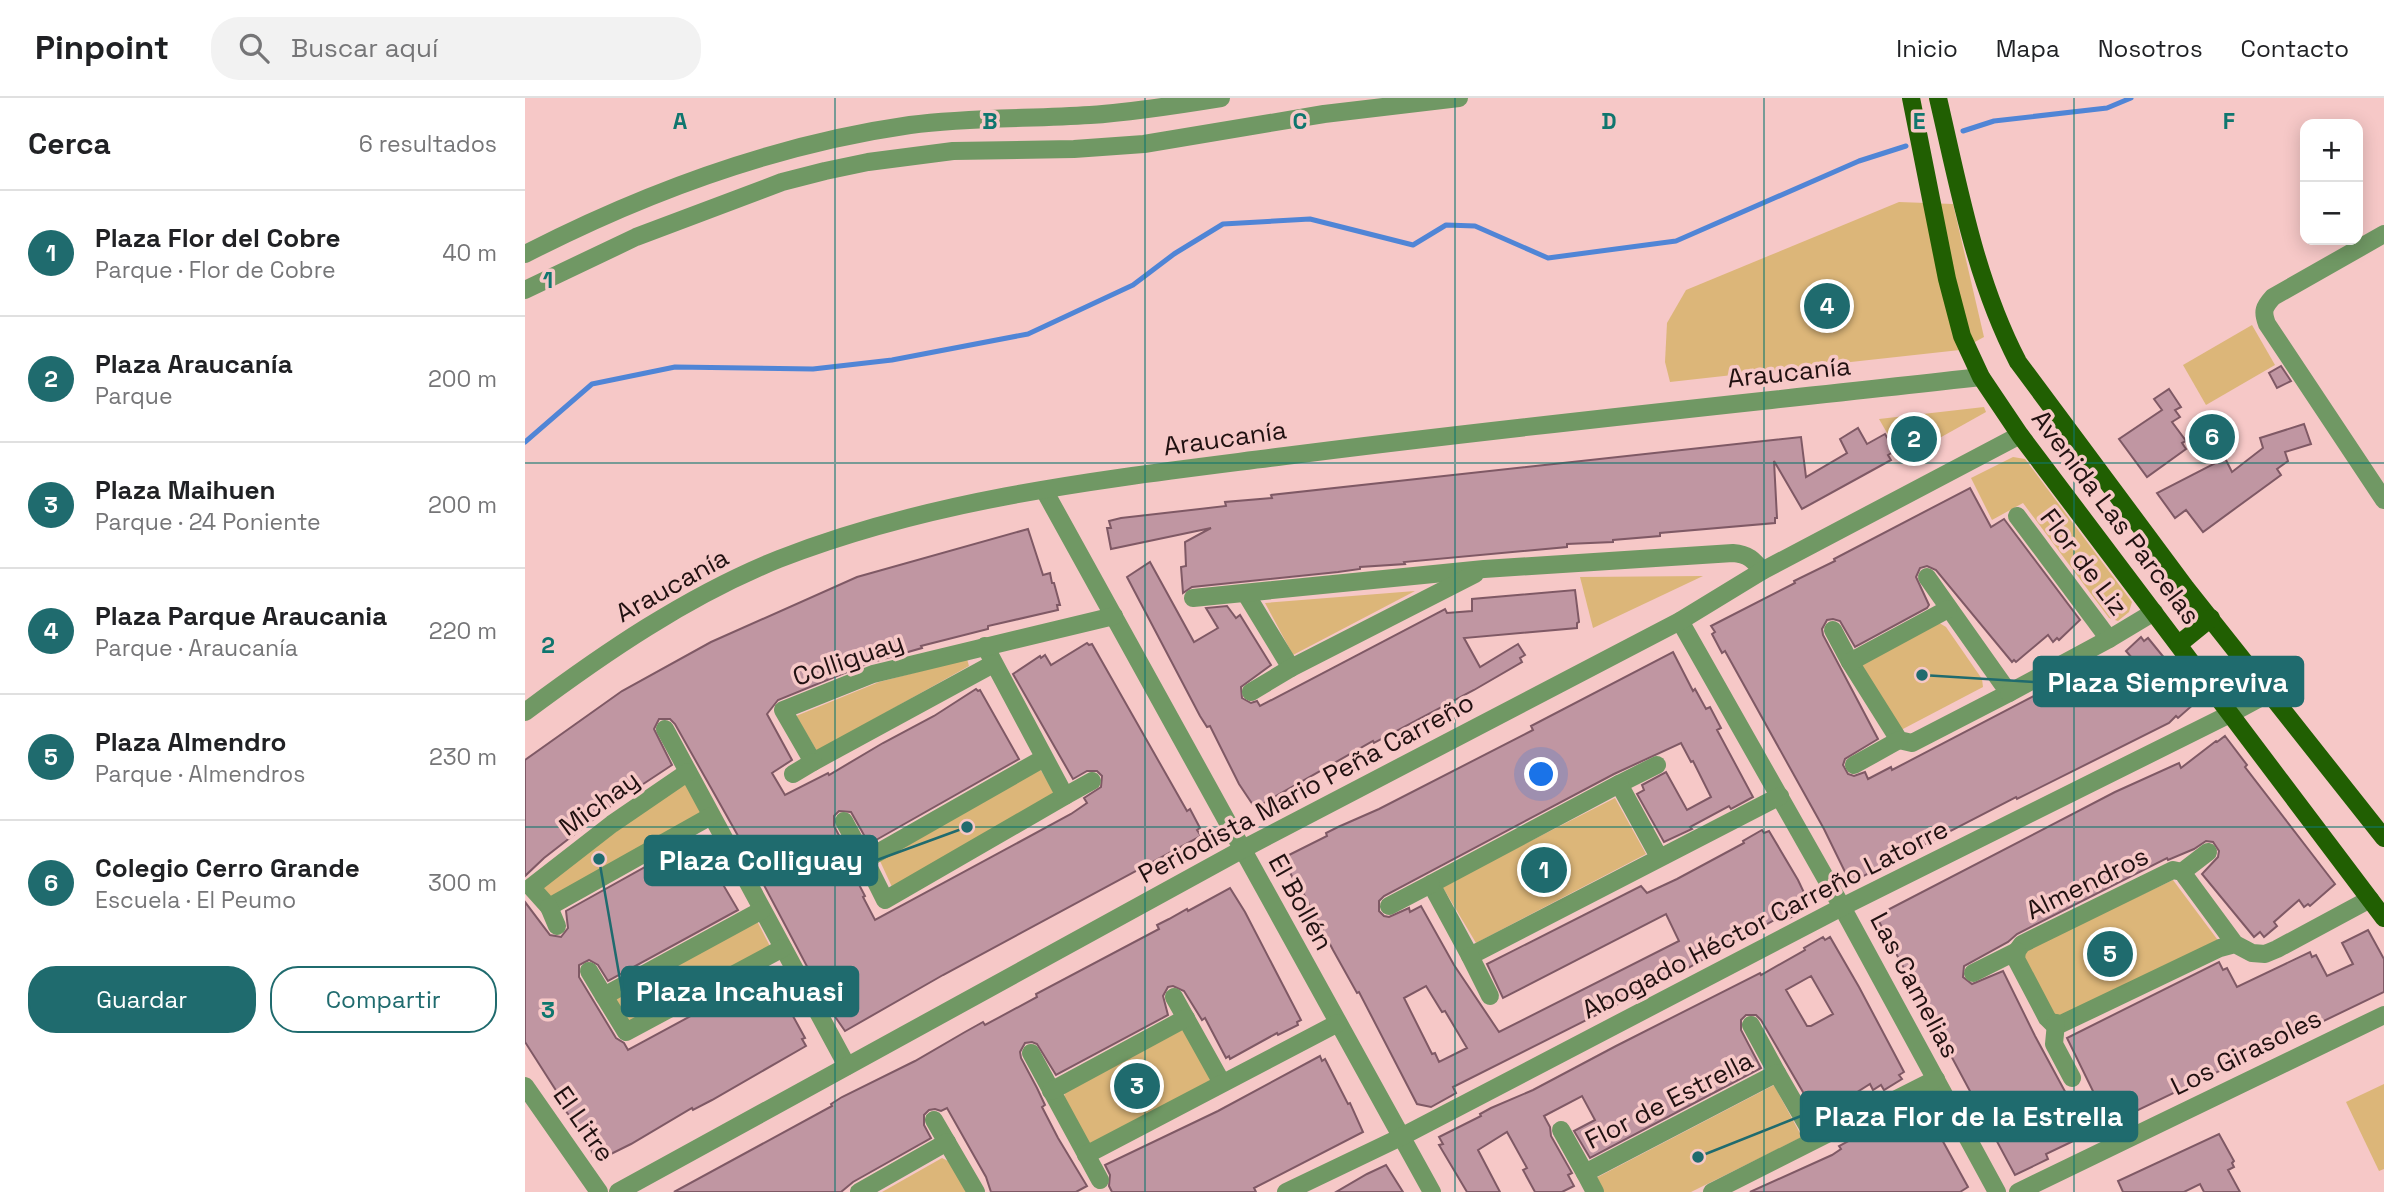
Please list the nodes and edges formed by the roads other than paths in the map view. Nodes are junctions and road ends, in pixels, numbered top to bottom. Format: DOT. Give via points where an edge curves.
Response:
graph roads {
  1 [pos="1221,98"];
  2 [pos="1459,98"];
  3 [pos="1911,98"];
  4 [pos="1938,98"];
  5 [pos="622,207"];
  6 [pos="2384,234"];
  7 [pos="636,237"];
  8 [pos="525,254"];
  9 [pos="525,290"];
  10 [pos="1981,377"];
  11 [pos="2020,435"];
  12 [pos="1044,490"];
  13 [pos="2381,490"];
  14 [pos="2017,516"];
  15 [pos="1485,569"];
  16 [pos="1762,571"];
  17 [pos="1927,577"];
  18 [pos="1246,594"];
  19 [pos="1193,598"];
  20 [pos="1948,609"];
  21 [pos="2154,612"];
  22 [pos="1114,616"];
  23 [pos="2210,618"];
  24 [pos="1681,621"];
  25 [pos="1833,630"];
  26 [pos="2109,639"];
  27 [pos="2179,644"];
  28 [pos="985,646"];
  29 [pos="1850,662"];
  30 [pos="993,664"];
  31 [pos="1291,668"];
  32 [pos="1251,692"];
  33 [pos="2009,693"];
  34 [pos="2269,693"];
  35 [pos="769,698"];
  36 [pos="525,712"];
  37 [pos="785,713"];
  38 [pos="2230,714"];
  39 [pos="665,729"];
  40 [pos="1899,740"];
  41 [pos="1044,758"];
  42 [pos="813,762"];
  43 [pos="1657,765"];
  44 [pos="1854,765"];
  45 [pos="688,772"];
  46 [pos="793,774"];
  47 [pos="1092,780"];
  48 [pos="1619,784"];
  49 [pos="1065,796"];
  50 [pos="1780,796"];
  51 [pos="711,816"];
  52 [pos="844,821"];
  53 [pos="2384,838"];
  54 [pos="1243,849"];
  55 [pos="2209,852"];
  56 [pos="1659,857"];
  57 [pos="865,860"];
  58 [pos="2182,872"];
  59 [pos="1431,884"];
  60 [pos="2369,899"];
  61 [pos="1388,906"];
  62 [pos="1842,906"];
  63 [pos="549,907"];
  64 [pos="762,910"];
  65 [pos="2384,918"];
  66 [pos="557,926"];
  67 [pos="2235,944"];
  68 [pos="783,948"];
  69 [pos="2017,951"];
  70 [pos="1470,956"];
  71 [pos="589,971"];
  72 [pos="1973,973"];
  73 [pos="604,996"];
  74 [pos="1490,996"];
  75 [pos="1174,997"];
  76 [pos="2384,1015"];
  77 [pos="1185,1018"];
  78 [pos="1338,1023"];
  79 [pos="2056,1023"];
  80 [pos="1751,1026"];
  81 [pos="1031,1053"];
  82 [pos="847,1066"];
  83 [pos="1777,1073"];
  84 [pos="2072,1078"];
  85 [pos="1936,1079"];
  86 [pos="1222,1083"];
  87 [pos="525,1086"];
  88 [pos="1051,1091"];
  89 [pos="934,1121"];
  90 [pos="1561,1130"];
  91 [pos="1401,1137"];
  92 [pos="1815,1139"];
  93 [pos="947,1143"];
  94 [pos="1086,1155"];
  95 [pos="1585,1173"];
  96 [pos="1100,1180"];
  97 [pos="599,1192"];
  98 [pos="618,1192"];
  99 [pos="859,1192"];
  100 [pos="975,1192"];
  101 [pos="1286,1192"];
  102 [pos="1431,1192"];
  103 [pos="1595,1192"];
  104 [pos="1712,1192"];
  105 [pos="1997,1192"];
  106 [pos="2018,1192"];
  1 -- 5 [label="street" via="1133,111 961,120 866,132 778,152"];
  2 -- 7 [label="street" via="1324,114 1144,144 953,151 868,162 782,182"];
  3 -- 10 [label="main road, Avenida Las Parcelas" via="1947,279 1962,336"];
  4 -- 23 [label="main road, Avenida Las Parcelas" via="1977,266 2001,330 2018,362"];
  5 -- 7 [label="street"];
  5 -- 8 [label="street"];
  6 -- 13 [label="street" via="2273,297 2263,314"];
  7 -- 9 [label="street"];
  10 -- 11 [label="main road, Avenida Las Parcelas"];
  10 -- 12 [label="street, Araucanía" via="1428,438"];
  11 -- 16 [label="street, Periodista Mario Peña Carreño"];
  11 -- 21 [label="main road, Avenida Las Parcelas"];
  12 -- 22 [label="street, El Bollén"];
  12 -- 36 [label="street, Araucanía" via="954,506 839,537 776,560 658,620"];
  14 -- 26 [label="street, Flor de Liz"];
  15 -- 16 [label="street" via="1740,553 1754,559"];
  15 -- 18 [label="street"];
  15 -- 31 [label="street"];
  16 -- 24 [label="street, Periodista Mario Peña Carreño"];
  17 -- 20 [label="street"];
  18 -- 19 [label="street"];
  18 -- 31 [label="street"];
  20 -- 29 [label="street"];
  20 -- 33 [label="street"];
  21 -- 26 [label="street"];
  21 -- 27 [label="main road, Avenida Las Parcelas"];
  22 -- 28 [label="street, Colliguay"];
  22 -- 54 [label="street, El Bollén"];
  23 -- 27 [label="main road"];
  23 -- 34 [label="main road, Avenida Las Parcelas"];
  24 -- 50 [label="street, Las Camelias"];
  24 -- 54 [label="street, Periodista Mario Peña Carreño"];
  25 -- 29 [label="street"];
  26 -- 33 [label="street"];
  27 -- 38 [label="main road, Avenida Las Parcelas"];
  28 -- 30 [label="street"];
  28 -- 37 [label="street, Colliguay" via="873,674 783,710"];
  29 -- 40 [label="street"];
  30 -- 41 [label="street"];
  30 -- 42 [label="street"];
  31 -- 32 [label="street"];
  33 -- 40 [label="street" via="1912,743"];
  34 -- 38 [label="street, Abogado Héctor Carreño Latorre"];
  34 -- 53 [label="main road, Avenida Las Parcelas"];
  35 -- 37 [label="street" via="779,713"];
  37 -- 42 [label="street, Colliguay"];
  38 -- 60 [label="main road, Avenida Las Parcelas"];
  38 -- 62 [label="street, Abogado Héctor Carreño Latorre"];
  39 -- 45 [label="street"];
  40 -- 44 [label="street"];
  41 -- 49 [label="street"];
  41 -- 57 [label="street"];
  42 -- 46 [label="street"];
  43 -- 48 [label="street"];
  45 -- 51 [label="street"];
  45 -- 63 [label="street, Michay" via="531,887"];
  47 -- 49 [label="street"];
  48 -- 56 [label="street"];
  48 -- 59 [label="street"];
  49 -- 57 [label="street" via="885,900"];
  50 -- 56 [label="street"];
  50 -- 62 [label="street, Las Camelias"];
  51 -- 63 [label="street"];
  51 -- 64 [label="street"];
  52 -- 57 [label="street"];
  54 -- 78 [label="street, El Bollén"];
  54 -- 82 [label="street, Periodista Mario Peña Carreño"];
  55 -- 58 [label="street, Almendros"];
  56 -- 70 [label="street"];
  58 -- 67 [label="street, Almendros"];
  58 -- 69 [label="street, Almendros" via="2173,870 2022,944"];
  59 -- 61 [label="street"];
  59 -- 70 [label="street"];
  60 -- 65 [label="main road, Avenida Las Parcelas"];
  60 -- 67 [label="street" via="2265,954"];
  62 -- 85 [label="street, Las Camelias"];
  62 -- 91 [label="street, Abogado Héctor Carreño Latorre"];
  63 -- 66 [label="street, Michay"];
  64 -- 68 [label="street"];
  64 -- 73 [label="street"];
  67 -- 79 [label="street"];
  68 -- 73 [label="street" via="626,1032"];
  68 -- 82 [label="street"];
  69 -- 72 [label="street, Almendros"];
  69 -- 79 [label="street, Almendros" via="2016,959 2047,1018"];
  70 -- 74 [label="street"];
  71 -- 73 [label="street"];
  75 -- 77 [label="street"];
  76 -- 106 [label="street, Los Girasoles"];
  77 -- 86 [label="street"];
  77 -- 88 [label="street"];
  78 -- 86 [label="street"];
  78 -- 91 [label="street, El Bollén"];
  79 -- 84 [label="street, Almendros" via="2054,1044"];
  80 -- 83 [label="street, Flor de Estrella"];
  81 -- 88 [label="street"];
  82 -- 98 [label="street, Periodista Mario Peña Carreño"];
  83 -- 92 [label="street, Flor de Estrella"];
  83 -- 95 [label="street, Flor de Estrella"];
  85 -- 92 [label="street"];
  85 -- 105 [label="street, Las Camelias"];
  86 -- 94 [label="street"];
  87 -- 97 [label="street, El Litre"];
  88 -- 94 [label="street"];
  89 -- 93 [label="street"];
  90 -- 95 [label="street, Flor de Estrella"];
  91 -- 101 [label="street, Abogado Héctor Carreño Latorre"];
  91 -- 102 [label="street, El Bollén"];
  92 -- 104 [label="street"];
  93 -- 99 [label="street"];
  93 -- 100 [label="street"];
  94 -- 96 [label="street"];
  95 -- 103 [label="street, Flor de Estrella"];
}
